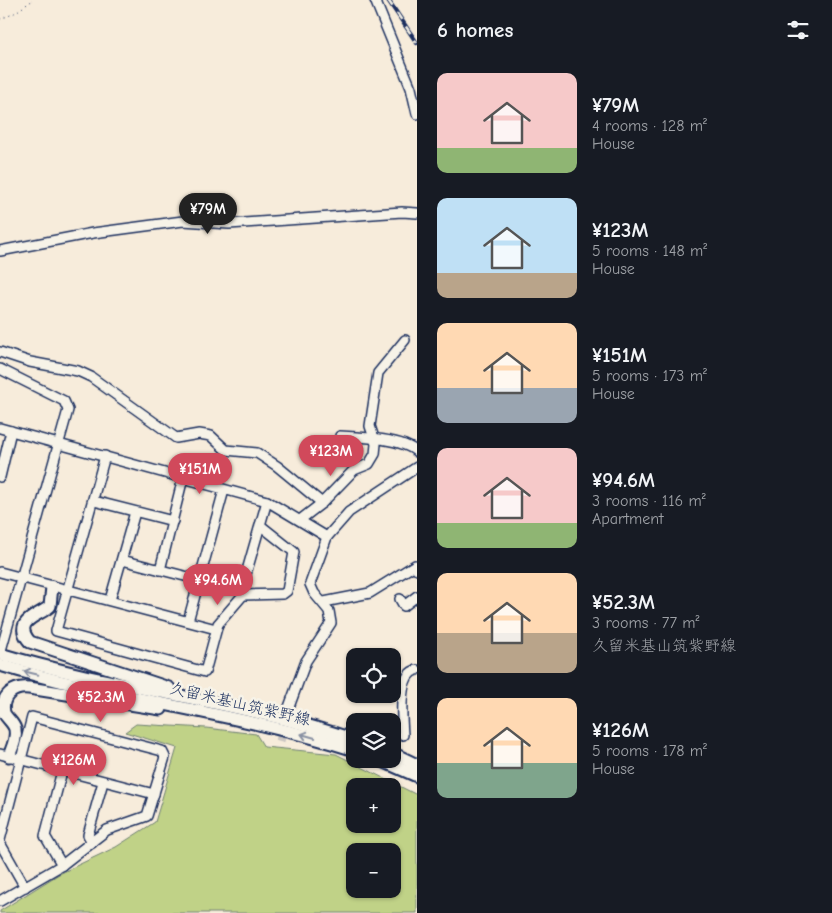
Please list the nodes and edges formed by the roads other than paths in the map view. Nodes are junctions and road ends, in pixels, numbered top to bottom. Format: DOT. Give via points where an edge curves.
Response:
graph roads {
  1 [pos="375,0"];
  2 [pos="417,114"];
  3 [pos="417,213"];
  4 [pos="0,252"];
  5 [pos="405,340"];
  6 [pos="0,352"];
  7 [pos="0,369"];
  8 [pos="0,428"];
  9 [pos="12,432"];
  10 [pos="340,436"];
  11 [pos="374,438"];
  12 [pos="58,444"];
  13 [pos="417,452"];
  14 [pos="105,456"];
  15 [pos="417,467"];
  16 [pos="0,475"];
  17 [pos="183,478"];
  18 [pos="224,490"];
  19 [pos="94,501"];
  20 [pos="267,501"];
  21 [pos="322,504"];
  22 [pos="135,512"];
  23 [pos="300,520"];
  24 [pos="173,521"];
  25 [pos="260,525"];
  26 [pos="327,537"];
  27 [pos="122,560"];
  28 [pos="417,569"];
  29 [pos="160,570"];
  30 [pos="0,572"];
  31 [pos="22,579"];
  32 [pos="200,580"];
  33 [pos="52,587"];
  34 [pos="68,589"];
  35 [pos="243,595"];
  36 [pos="417,596"];
  37 [pos="400,599"];
  38 [pos="110,600"];
  39 [pos="324,602"];
  40 [pos="188,621"];
  41 [pos="216,629"];
  42 [pos="0,654"];
  43 [pos="0,665"];
  44 [pos="417,670"];
  45 [pos="200,706"];
  46 [pos="289,707"];
  47 [pos="403,735"];
  48 [pos="346,737"];
  49 [pos="346,747"];
  50 [pos="5,755"];
  51 [pos="401,758"];
  52 [pos="21,760"];
  53 [pos="417,765"];
  54 [pos="399,768"];
  55 [pos="62,771"];
  56 [pos="417,776"];
  57 [pos="103,782"];
  58 [pos="154,794"];
  59 [pos="0,842"];
  60 [pos="92,842"];
  61 [pos="62,865"];
  62 [pos="25,887"];
  63 [pos="0,901"];
  1 -- 2 [label="street" via="411,88"];
  3 -- 4 [label="street" via="229,224 183,221"];
  5 -- 11 [label="street" via="378,373 370,426"];
  6 -- 21 [label="street" via="85,374 176,438 199,434 211,436 226,450 257,453"];
  7 -- 12 [label="street" via="67,405"];
  8 -- 9 [label="street"];
  9 -- 12 [label="street"];
  9 -- 16 [label="street"];
  10 -- 11 [label="street"];
  11 -- 13 [label="street" via="411,446"];
  11 -- 21 [label="street" via="376,454 369,464 354,470"];
  12 -- 14 [label="street"];
  12 -- 31 [label="street"];
  14 -- 17 [label="street"];
  14 -- 19 [label="street"];
  15 -- 26 [label="street" via="348,512"];
  17 -- 18 [label="street"];
  17 -- 24 [label="street"];
  18 -- 20 [label="street"];
  18 -- 32 [label="street"];
  19 -- 22 [label="street"];
  19 -- 34 [label="street"];
  20 -- 23 [label="street"];
  20 -- 25 [label="street"];
  21 -- 23 [label="street"];
  22 -- 24 [label="street"];
  22 -- 27 [label="street"];
  23 -- 26 [label="street"];
  24 -- 29 [label="street"];
  25 -- 35 [label="street" via="242,588"];
  25 -- 35 [label="street" via="294,552 287,591 283,594"];
  26 -- 39 [label="street" via="310,584 314,594"];
  27 -- 29 [label="street"];
  27 -- 38 [label="street"];
  28 -- 39 [label="street" via="415,565 370,593"];
  29 -- 32 [label="street"];
  30 -- 31 [label="street"];
  31 -- 33 [label="street"];
  31 -- 42 [label="street"];
  32 -- 40 [label="street"];
  33 -- 34 [label="street"];
  33 -- 45 [label="main road" via="50,606 30,617 25,626 30,642 168,688"];
  34 -- 38 [label="street"];
  34 -- 41 [label="street" via="56,631 205,672"];
  35 -- 41 [label="street"];
  36 -- 37 [label="street" via="404,606"];
  38 -- 40 [label="street"];
  39 -- 46 [label="street" via="330,611 331,623 306,662"];
  40 -- 41 [label="street"];
  42 -- 45 [label="main road, 久留米基山筑紫野線"];
  45 -- 43 [label="main road, 久留米基山筑紫野線, one-way" via="105,691"];
  44 -- 47 [label="street" via="407,676 402,701"];
  45 -- 48 [label="main road, 久留米基山筑紫野線" via="277,717"];
  49 -- 45 [label="main road, 久留米基山筑紫野線, one-way"];
  45 -- 50 [label="main road" via="171,711 15,688 3,700 4,712 16,735"];
  50 -- 52 [label="street"];
  51 -- 53 [label="main road"];
  52 -- 55 [label="street"];
  52 -- 58 [label="street" via="32,717 162,751 165,757"];
  52 -- 59 [label="street"];
  54 -- 56 [label="main road"];
  55 -- 57 [label="street"];
  55 -- 61 [label="street" via="45,836"];
  57 -- 58 [label="street"];
  57 -- 60 [label="street" via="88,835"];
  58 -- 60 [label="street" via="147,816 107,830"];
  59 -- 62 [label="street"];
  60 -- 61 [label="street"];
  61 -- 62 [label="street"];
  62 -- 63 [label="street"];
}
